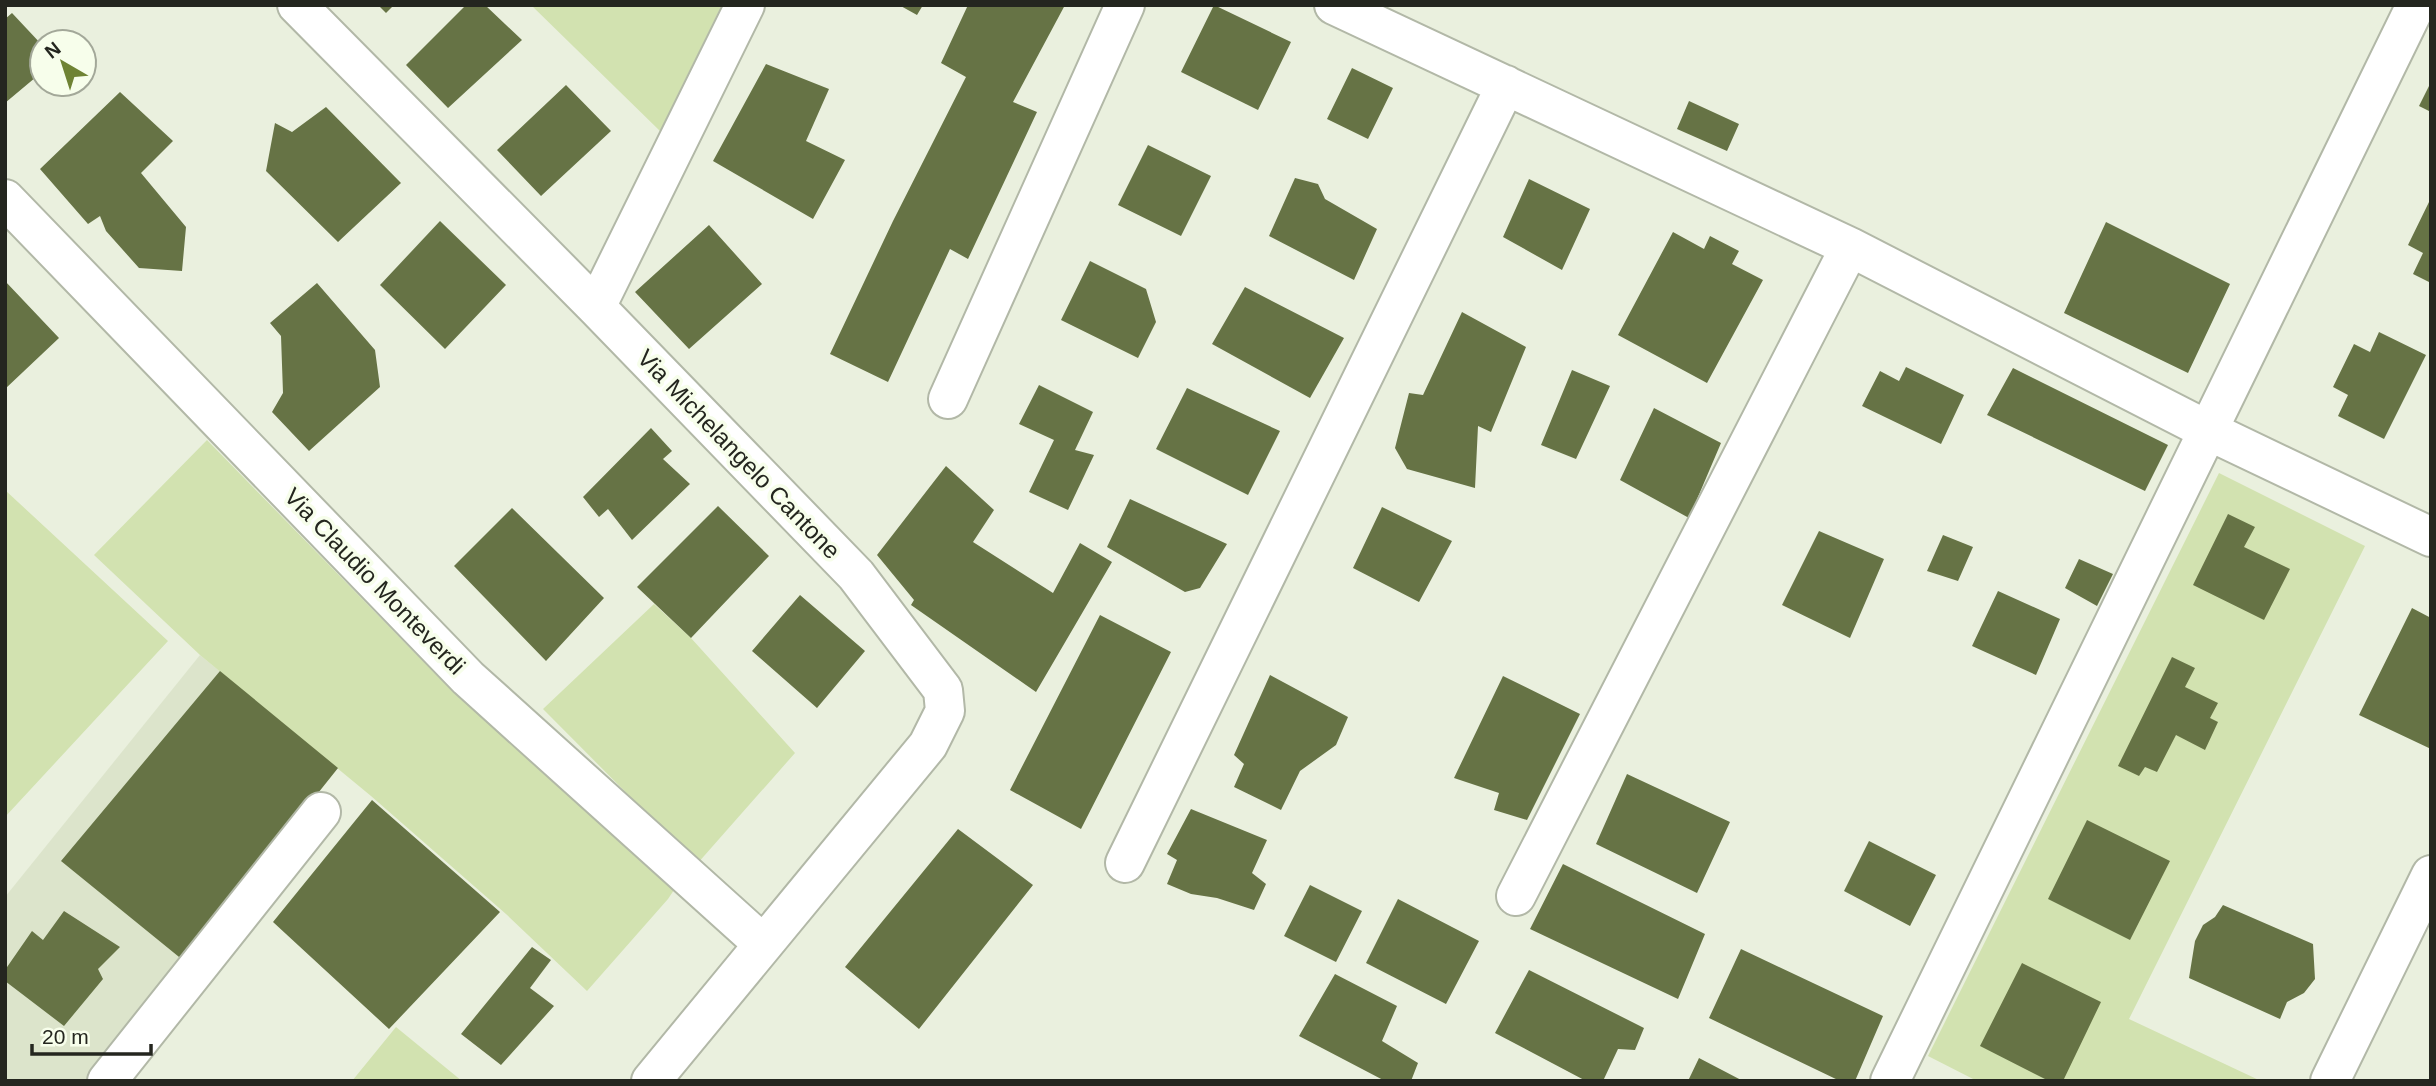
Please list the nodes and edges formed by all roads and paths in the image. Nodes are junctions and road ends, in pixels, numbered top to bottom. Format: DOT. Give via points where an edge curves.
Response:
graph roads {
  1 [pos="297,5"];
  2 [pos="745,5"];
  3 [pos="1125,5"];
  4 [pos="1334,5"];
  5 [pos="2416,5"];
  6 [pos="1506,85"];
  7 [pos="5,199"];
  8 [pos="1850,247"];
  9 [pos="597,307"];
  10 [pos="948,399"];
  11 [pos="2209,431"];
  12 [pos="2431,537"];
  13 [pos="321,812"];
  14 [pos="1125,863"];
  15 [pos="2431,875"];
  16 [pos="1516,896"];
  17 [pos="763,944"];
  18 [pos="107,1081"];
  19 [pos="652,1081"];
  20 [pos="1890,1081"];
  21 [pos="2330,1081"];
  1 -- 9 [label="street, Via Michelangelo Cantone"];
  2 -- 9 [label="street"];
  3 -- 10 [label="street"];
  4 -- 6 [label="street"];
  5 -- 11 [label="street"];
  6 -- 8 [label="street"];
  6 -- 14 [label="street"];
  7 -- 17 [label="street, Via Claudio Monteverdi" via="468,678"];
  8 -- 11 [label="street"];
  8 -- 16 [label="street"];
  9 -- 17 [label="street, Via Michelangelo Cantone" via="856,575 943,690 945,711 928,745"];
  11 -- 12 [label="street"];
  11 -- 20 [label="street"];
  13 -- 18 [label="street"];
  15 -- 21 [label="street"];
  17 -- 19 [label="street, Via Michelangelo Cantone"];
}
